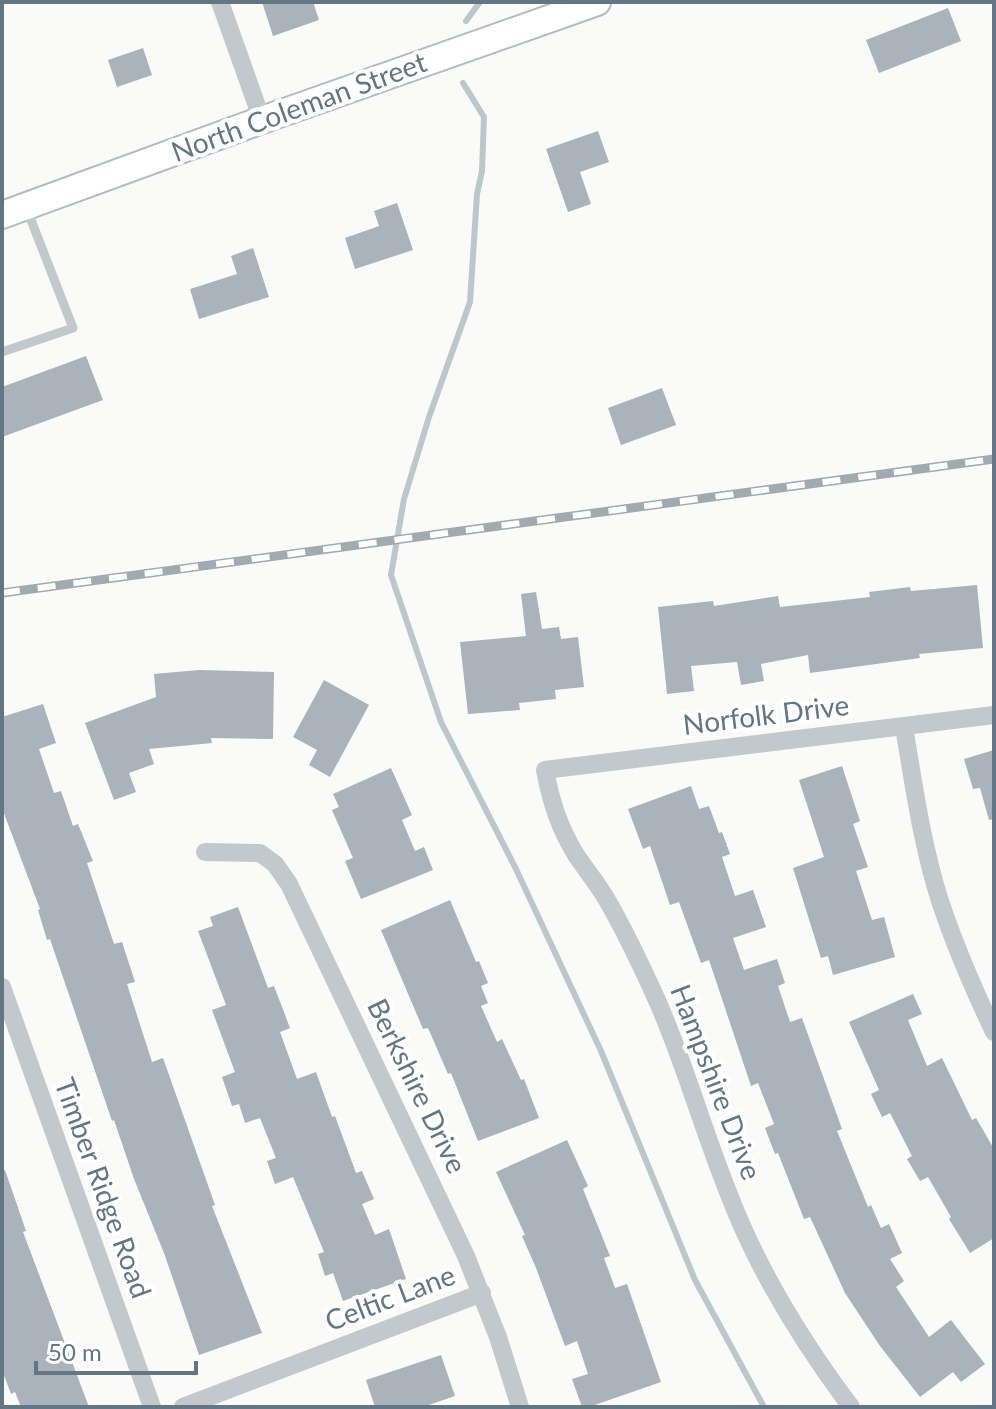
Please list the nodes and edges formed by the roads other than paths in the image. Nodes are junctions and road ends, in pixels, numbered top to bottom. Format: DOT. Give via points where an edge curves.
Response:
graph roads {
  1 [pos="220,2"];
  2 [pos="597,2"];
  3 [pos="262,120"];
  4 [pos="14,211"];
  5 [pos="2,352"];
  6 [pos="994,715"];
  7 [pos="904,727"];
  8 [pos="545,770"];
  9 [pos="205,852"];
  10 [pos="2,987"];
  11 [pos="994,1032"];
  12 [pos="482,1293"];
  13 [pos="152,1407"];
  14 [pos="183,1407"];
  15 [pos="520,1407"];
  16 [pos="851,1407"];
  1 -- 3 [label="street"];
  2 -- 3 [label="street, North Coleman Street"];
  3 -- 4 [label="street, North Coleman Street"];
  4 -- 5 [label="lane" via="73,328"];
  6 -- 7 [label="street, Norfolk Drive"];
  7 -- 8 [label="street, Norfolk Drive"];
  7 -- 11 [label="street" via="940,901"];
  8 -- 16 [label="street, Hampshire Drive" via="561,828 606,898 656,997 753,1249 806,1343"];
  9 -- 12 [label="street, Berkshire Drive" via="260,853 289,884"];
  10 -- 13 [label="street, Timber Ridge Road"];
  12 -- 14 [label="street, Celtic Lane"];
  12 -- 15 [label="street, Berkshire Drive"];
}
